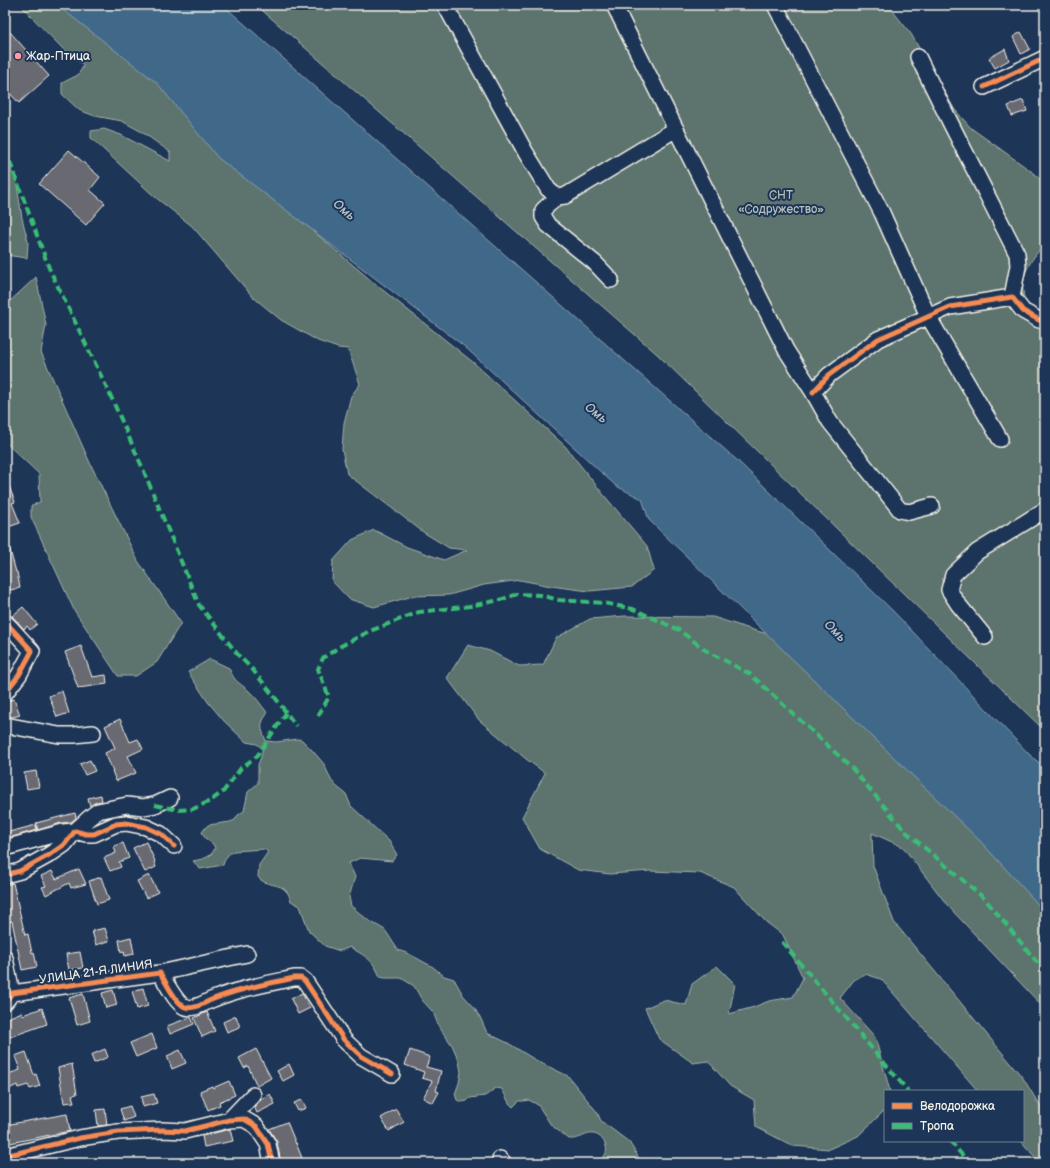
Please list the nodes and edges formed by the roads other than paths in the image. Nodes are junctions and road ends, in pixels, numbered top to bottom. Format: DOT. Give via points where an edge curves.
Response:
graph roads {
  1 [pos="444,5"];
  2 [pos="614,5"];
  3 [pos="775,5"];
  4 [pos="918,57"];
  5 [pos="1045,58"];
  6 [pos="984,87"];
  7 [pos="676,129"];
  8 [pos="557,197"];
  9 [pos="611,280"];
  10 [pos="1012,297"];
  11 [pos="928,316"];
  12 [pos="1045,319"];
  13 [pos="813,392"];
  14 [pos="1000,439"];
  15 [pos="932,506"];
  16 [pos="1045,510"];
  17 [pos="5,622"];
  18 [pos="985,636"];
  19 [pos="5,694"];
  20 [pos="5,725"];
  21 [pos="93,733"];
  22 [pos="170,798"];
  23 [pos="76,831"];
  24 [pos="174,846"];
  25 [pos="5,848"];
  26 [pos="5,875"];
  27 [pos="247,954"];
  28 [pos="5,958"];
  29 [pos="160,973"];
  30 [pos="9,997"];
  31 [pos="392,1074"];
  32 [pos="252,1095"];
  33 [pos="229,1120"];
  34 [pos="5,1156"];
  35 [pos="272,1163"];
  1 -- 8 [label="street" via="526,153 548,189"];
  2 -- 7 [label="street"];
  3 -- 11 [label="street" via="882,213"];
  4 -- 10 [label="street" via="1017,254 1018,266"];
  5 -- 6 [label="street"];
  7 -- 8 [label="street" via="565,196"];
  7 -- 13 [label="street" via="786,350"];
  8 -- 9 [label="street" via="543,210 543,217 548,225 595,263"];
  10 -- 11 [label="street" via="950,307"];
  10 -- 12 [label="street" via="1023,311 1039,320"];
  11 -- 13 [label="street" via="878,339 829,375"];
  11 -- 14 [label="street"];
  13 -- 15 [label="street" via="830,422 900,510 909,512"];
  16 -- 18 [label="street" via="977,552 953,575 949,590"];
  17 -- 19 [label="street" via="32,651 19,676"];
  20 -- 21 [label="street" via="59,735"];
  22 -- 23 [label="street" via="155,805 128,805 98,811"];
  23 -- 24 [label="street" via="94,834 116,824 126,823 146,826 161,834"];
  23 -- 25 [label="street" via="62,832"];
  23 -- 26 [label="street" via="65,844 50,855 20,872"];
  27 -- 29 [label="street"];
  28 -- 30 [label="street"];
  29 -- 30 [label="street, УЛИЦА 21-Я ЛИНИЯ"];
  29 -- 31 [label="street, УЛИЦА 21-Я ЛИНИЯ" via="178,1001 186,1007 195,1007 248,988 301,978 306,981 344,1040 361,1056"];
  32 -- 33 [label="street"];
  33 -- 34 [label="street" via="185,1131 118,1132 80,1138"];
  33 -- 35 [label="street" via="244,1119 256,1126 268,1144"];
}
